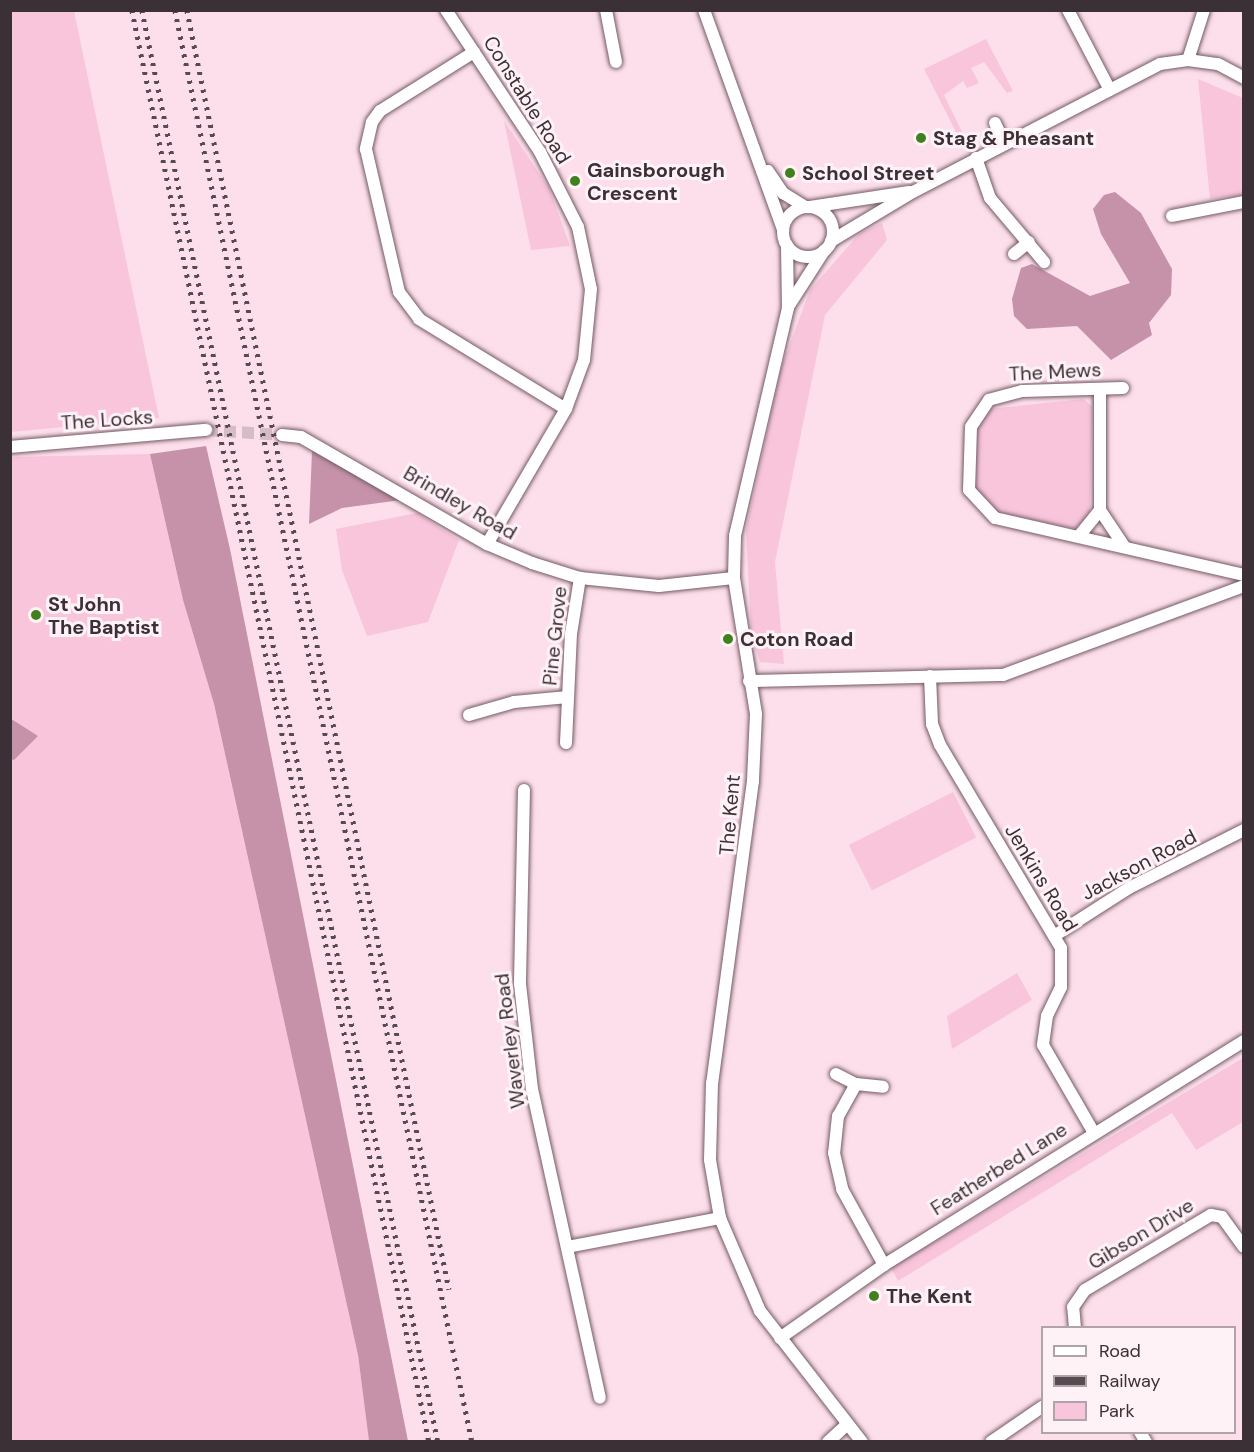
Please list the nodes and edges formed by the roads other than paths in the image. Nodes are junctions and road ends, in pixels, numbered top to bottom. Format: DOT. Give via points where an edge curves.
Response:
graph roads {
  1 [pos="446,10"];
  2 [pos="606,10"];
  3 [pos="704,10"];
  4 [pos="1068,10"];
  5 [pos="1204,10"];
  6 [pos="474,52"];
  7 [pos="1188,60"];
  8 [pos="616,62"];
  9 [pos="1243,78"];
  10 [pos="1110,90"];
  11 [pos="995,123"];
  12 [pos="1005,144"];
  13 [pos="759,157"];
  14 [pos="976,158"];
  15 [pos="913,192"];
  16 [pos="1244,202"];
  17 [pos="807,207"];
  18 [pos="1172,216"];
  19 [pos="783,230"];
  20 [pos="1029,242"];
  21 [pos="787,245"];
  22 [pos="828,245"];
  23 [pos="1014,254"];
  24 [pos="1044,262"];
  25 [pos="788,308"];
  26 [pos="1123,388"];
  27 [pos="1100,389"];
  28 [pos="566,409"];
  29 [pos="206,430"];
  30 [pos="282,435"];
  31 [pos="10,447"];
  32 [pos="1100,510"];
  33 [pos="1079,536"];
  34 [pos="487,544"];
  35 [pos="1125,547"];
  36 [pos="1244,575"];
  37 [pos="580,578"];
  38 [pos="734,578"];
  39 [pos="1244,586"];
  40 [pos="930,676"];
  41 [pos="749,681"];
  42 [pos="568,697"];
  43 [pos="469,715"];
  44 [pos="566,743"];
  45 [pos="524,790"];
  46 [pos="1244,830"];
  47 [pos="1054,936"];
  48 [pos="1244,1041"];
  49 [pos="836,1074"];
  50 [pos="856,1084"];
  51 [pos="883,1088"];
  52 [pos="1094,1133"];
  53 [pos="720,1218"];
  54 [pos="567,1247"];
  55 [pos="1244,1247"];
  56 [pos="884,1265"];
  57 [pos="1075,1326"];
  58 [pos="780,1338"];
  59 [pos="600,1398"];
  60 [pos="1041,1408"];
  61 [pos="848,1424"];
  62 [pos="828,1442"];
  63 [pos="862,1442"];
  64 [pos="991,1442"];
  1 -- 6 [label="street, Constable Road"];
  2 -- 8 [label="street"];
  3 -- 13 [label="street"];
  4 -- 10 [label="street"];
  5 -- 7 [label="street"];
  6 -- 28 [label="street, Constable Road" via="540,152 585,251 589,329"];
  6 -- 28 [label="street" via="380,111 372,122 366,149 399,292 419,320"];
  7 -- 9 [label="street" via="1218,64"];
  7 -- 10 [label="street" via="1160,64"];
  10 -- 12 [label="street"];
  11 -- 12 [label="street"];
  12 -- 14 [label="street"];
  13 -- 17 [label="street" via="783,193"];
  13 -- 19 [label="street"];
  14 -- 15 [label="street"];
  14 -- 20 [label="street" via="990,198"];
  15 -- 17 [label="street"];
  15 -- 22 [label="street"];
  16 -- 18 [label="street"];
  17 -- 19 [label="street" via="788,217"];
  17 -- 22 [label="street" via="829,219"];
  19 -- 21 [label="street"];
  20 -- 23 [label="street"];
  20 -- 24 [label="street"];
  21 -- 22 [label="street" via="805,256"];
  21 -- 25 [label="street"];
  22 -- 25 [label="street"];
  25 -- 38 [label="street" via="735,536"];
  26 -- 27 [label="street, The Mews"];
  27 -- 32 [label="street"];
  27 -- 33 [label="street, The Mews" via="1022,391 989,400 971,427 967,475 977,501 995,518"];
  28 -- 34 [label="street, Constable Road"];
  29 -- 31 [label="street, The Locks"];
  30 -- 34 [label="street, Brindley Road" via="322,448"];
  32 -- 33 [label="street"];
  32 -- 35 [label="street"];
  33 -- 35 [label="street"];
  34 -- 37 [label="street, Brindley Road"];
  35 -- 36 [label="street"];
  37 -- 38 [label="street, Brindley Road" via="659,586"];
  37 -- 42 [label="street, Pine Grove"];
  38 -- 41 [label="street"];
  39 -- 40 [label="street" via="1022,671"];
  40 -- 41 [label="street"];
  40 -- 47 [label="street, Jenkins Road" via="932,724 940,746"];
  41 -- 53 [label="street, The Kent" via="756,714 751,804 709,1120"];
  42 -- 43 [label="street, Pine Grove" via="514,702"];
  42 -- 44 [label="street, Pine Grove"];
  45 -- 54 [label="street, Waverley Road" via="520,984 532,1089"];
  46 -- 47 [label="street, Jackson Road" via="1129,888"];
  47 -- 52 [label="street, Jenkins Road" via="1061,948 1061,987 1047,1017 1043,1045"];
  48 -- 52 [label="street, Featherbed Lane"];
  49 -- 50 [label="street"];
  50 -- 51 [label="street"];
  50 -- 56 [label="street" via="838,1116 834,1153 842,1189"];
  52 -- 56 [label="street, Featherbed Lane"];
  53 -- 54 [label="street"];
  53 -- 58 [label="street, The Kent" via="736,1263"];
  54 -- 59 [label="street, Waverley Road"];
  55 -- 57 [label="street, Gibson Drive" via="1222,1217 1211,1215 1085,1290 1073,1307"];
  56 -- 58 [label="street, Featherbed Lane"];
  58 -- 61 [label="street, The Kent"];
  60 -- 64 [label="street"];
  61 -- 62 [label="street"];
  61 -- 63 [label="street, The Kent"];
}
